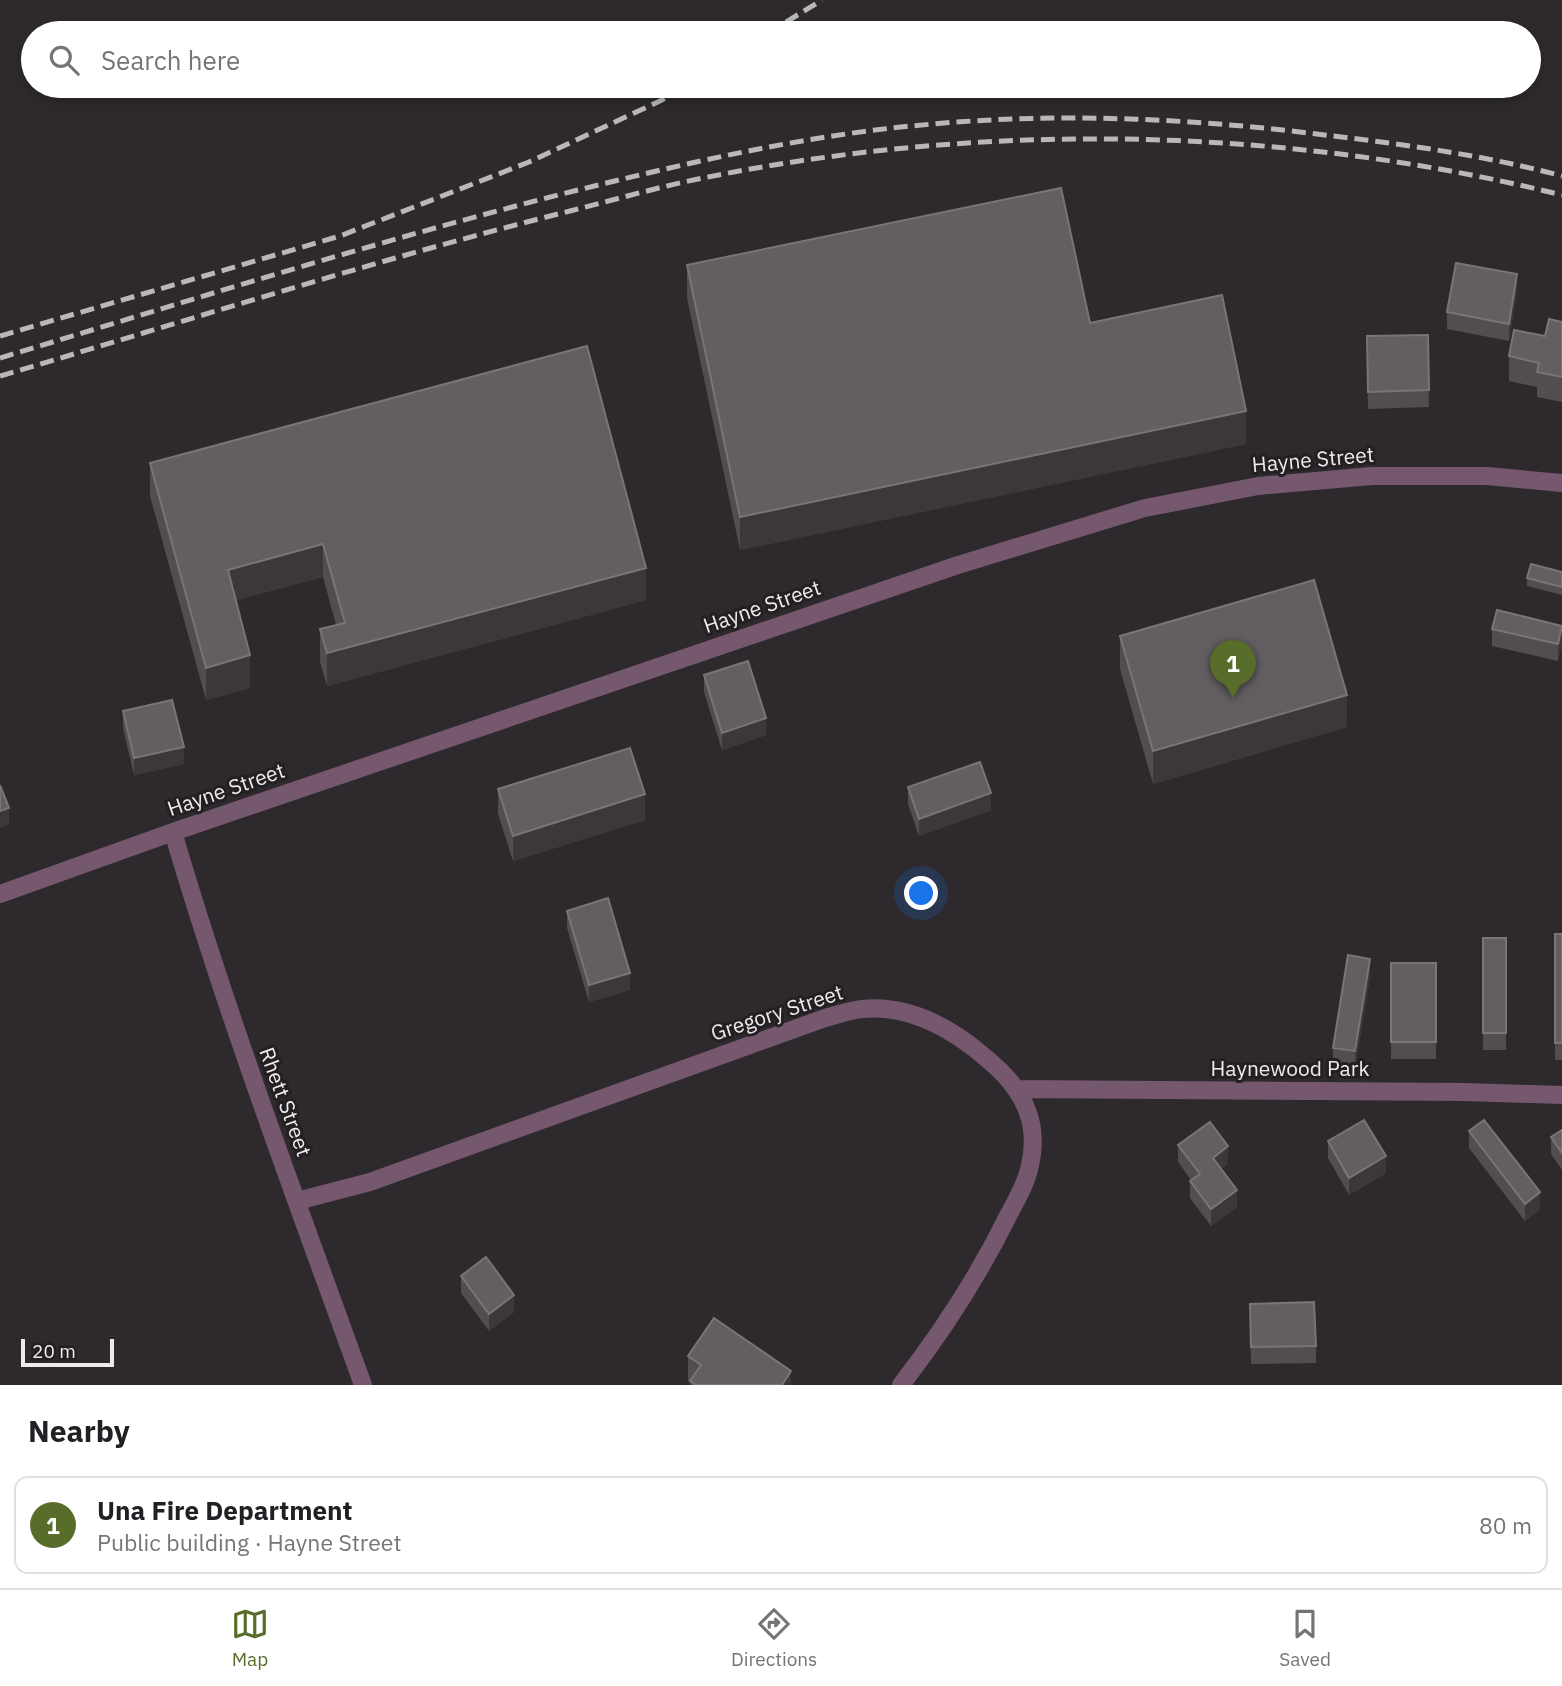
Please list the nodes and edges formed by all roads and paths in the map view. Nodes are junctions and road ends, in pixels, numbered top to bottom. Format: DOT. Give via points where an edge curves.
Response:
graph roads {
  1 [pos="1562,483"];
  2 [pos="173,832"];
  3 [pos="0,894"];
  4 [pos="1017,1089"];
  5 [pos="1562,1095"];
  6 [pos="297,1201"];
  7 [pos="363,1385"];
  8 [pos="901,1385"];
  1 -- 2 [label="street, Hayne Street" via="1487,476 1372,476 1258,486 1145,508 957,565"];
  2 -- 3 [label="street, Hayne Street"];
  2 -- 6 [label="street, Rhett Street" via="250,1074"];
  4 -- 5 [label="street, Haynewood Park"];
  4 -- 6 [label="street, Gregory Street" via="996,1065 929,1019 896,1010 861,1009 370,1182"];
  4 -- 8 [label="street, Gregory Street" via="1029,1114 1030,1167 999,1236 957,1308"];
  6 -- 7 [label="street, Rhett Street"];
}
